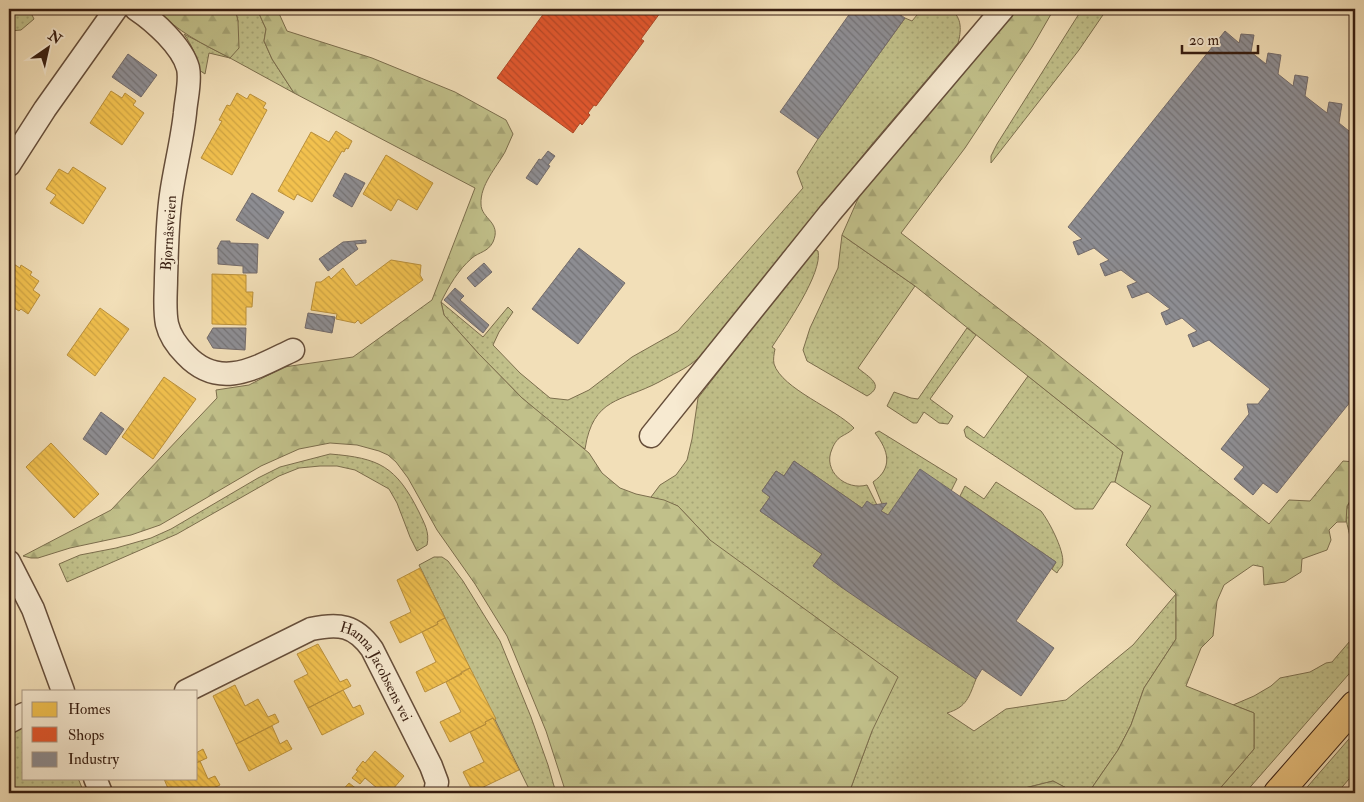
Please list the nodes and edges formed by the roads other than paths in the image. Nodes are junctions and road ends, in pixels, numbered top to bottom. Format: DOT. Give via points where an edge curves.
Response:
graph roads {
  1 [pos="116,9"];
  2 [pos="136,9"];
  3 [pos="1003,9"];
  4 [pos="9,165"];
  5 [pos="293,350"];
  6 [pos="651,436"];
  7 [pos="9,562"];
  8 [pos="64,690"];
  9 [pos="188,690"];
  10 [pos="1355,705"];
  11 [pos="22,715"];
  12 [pos="9,722"];
  13 [pos="96,780"];
  14 [pos="101,793"];
  15 [pos="435,793"];
  16 [pos="1278,793"];
  1 -- 4 [label="street"];
  2 -- 5 [label="street, Bjørnåsveien" via="168,37 188,69 183,135 167,233 167,323 174,343 193,362 224,375 251,370"];
  3 -- 6 [label="street" via="830,213"];
  7 -- 8 [label="street" via="33,609"];
  9 -- 15 [label="street, Hanna Jacobsens vei" via="311,629 334,625 351,629 372,649 431,766 437,782"];
  10 -- 16 [label="highway"];
  11 -- 12 [label="street"];
  13 -- 14 [label="street"];
}
